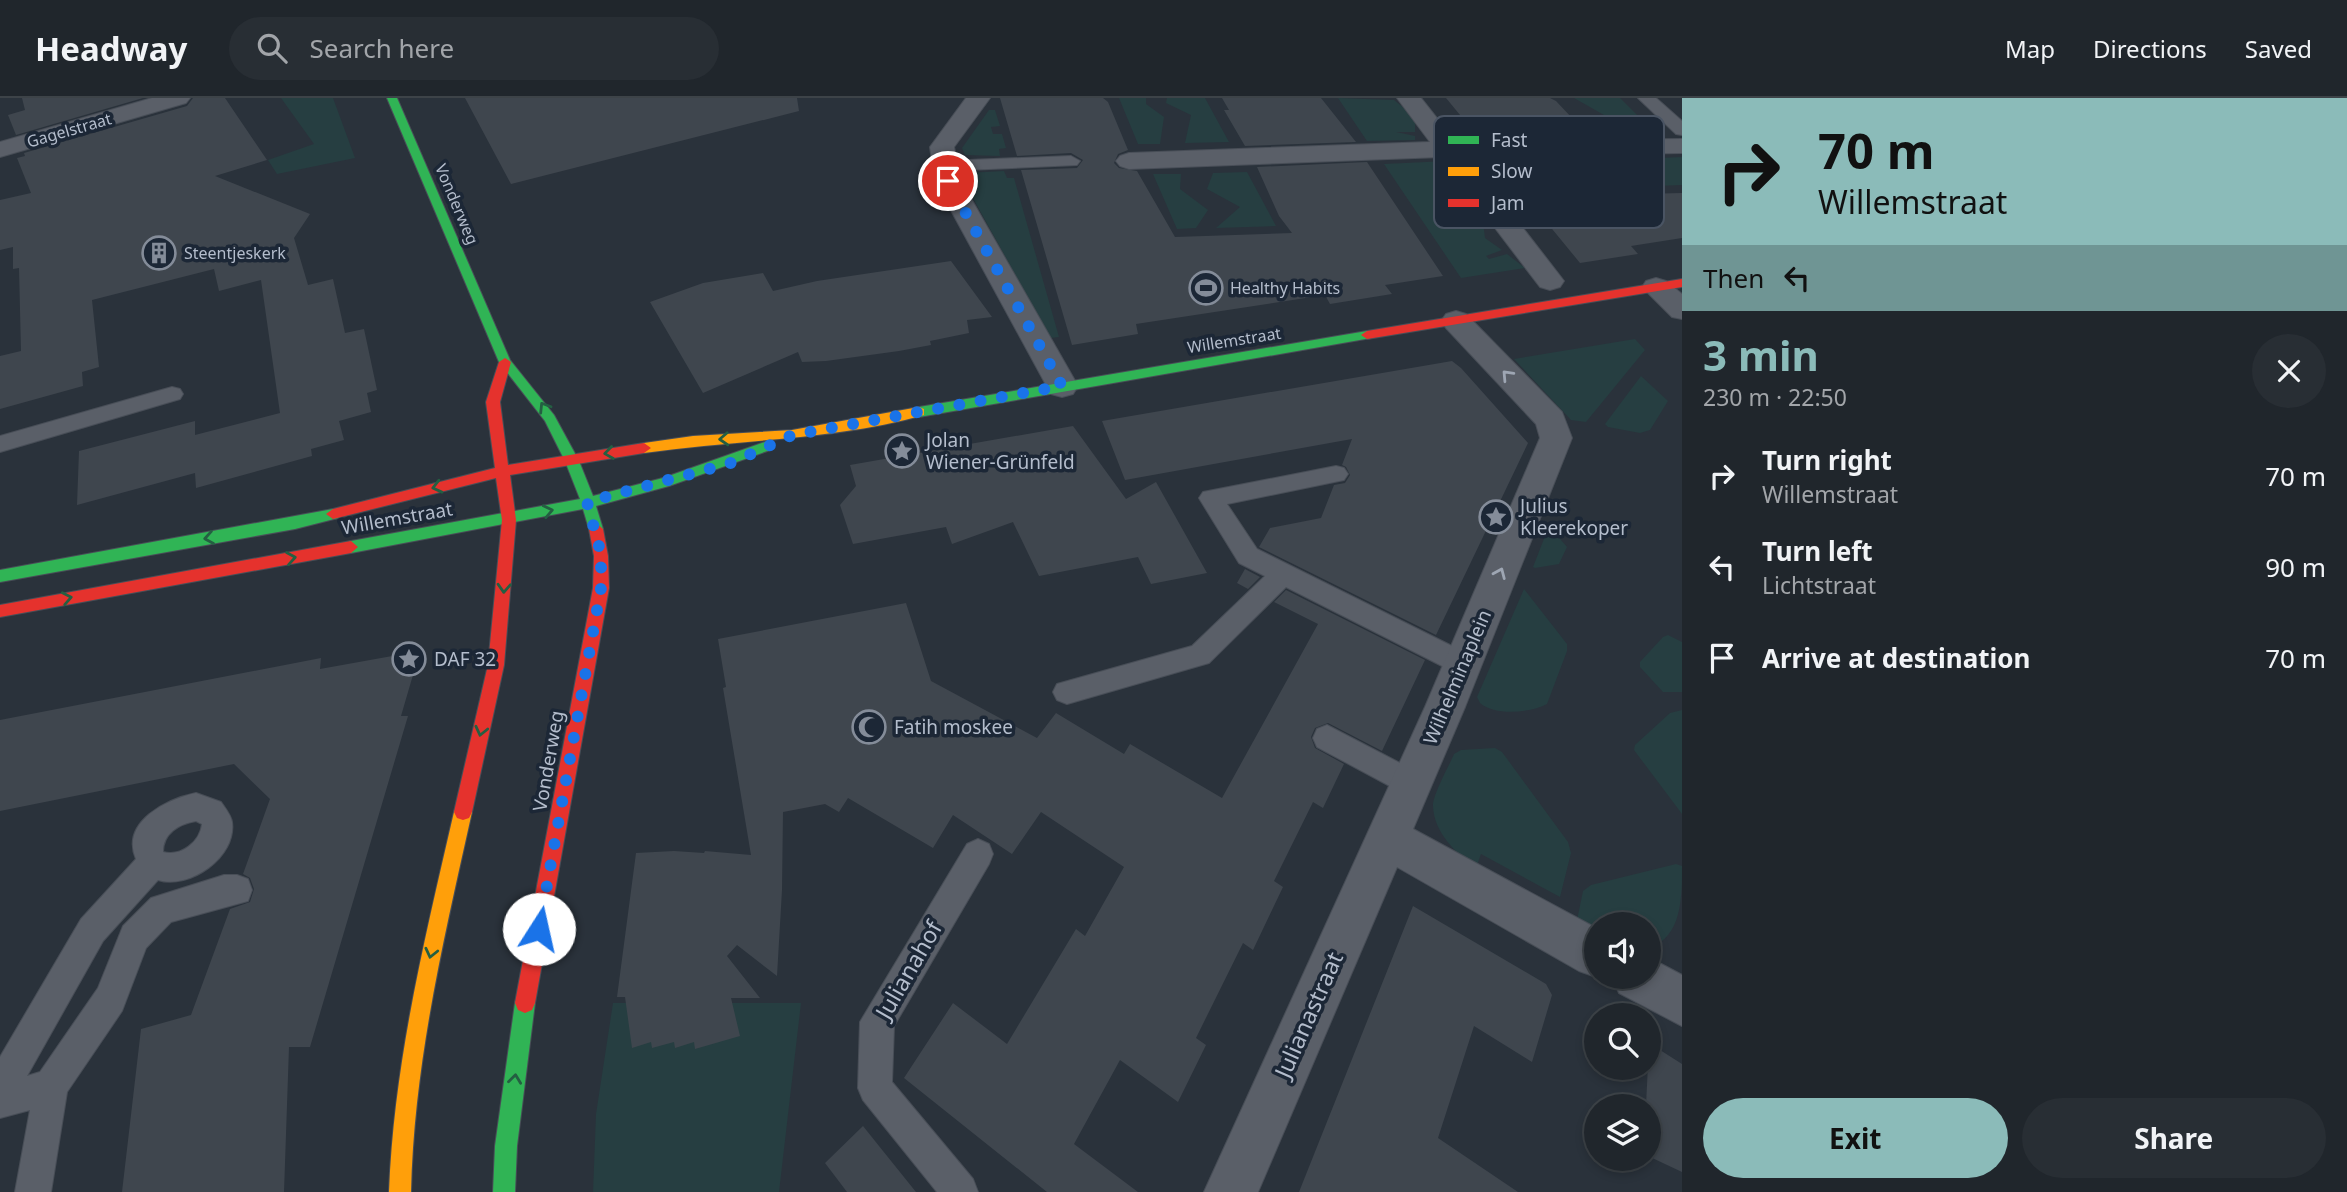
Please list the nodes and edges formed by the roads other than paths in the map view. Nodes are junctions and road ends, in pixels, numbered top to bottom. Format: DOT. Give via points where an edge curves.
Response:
graph roads {
  1 [pos="178,98"];
  2 [pos="392,98"];
  3 [pos="978,98"];
  4 [pos="1409,98"];
  5 [pos="1646,98"];
  6 [pos="1434,131"];
  7 [pos="1682,131"];
  8 [pos="1664,146"];
  9 [pos="1682,146"];
  10 [pos="0,149"];
  11 [pos="1434,149"];
  12 [pos="1129,160"];
  13 [pos="1071,161"];
  14 [pos="944,166"];
  15 [pos="1509,228"];
  16 [pos="1550,281"];
  17 [pos="1669,285"];
  18 [pos="1568,302"];
  19 [pos="1682,310"];
  20 [pos="1456,321"];
  21 [pos="505,362"];
  22 [pos="1062,386"];
  23 [pos="172,394"];
  24 [pos="792,435"];
  25 [pos="0,444"];
  26 [pos="571,459"];
  27 [pos="503,471"];
  28 [pos="1336,474"];
  29 [pos="587,502"];
  30 [pos="509,520"];
  31 [pos="1283,574"];
  32 [pos="0,576"];
  33 [pos="0,611"];
  34 [pos="1463,664"];
  35 [pos="1067,692"];
  36 [pos="1327,738"];
  37 [pos="1411,783"];
  38 [pos="1386,838"];
  39 [pos="978,854"];
  40 [pos="153,863"];
  41 [pos="237,890"];
  42 [pos="1584,947"];
  43 [pos="1659,989"];
  44 [pos="1682,1002"];
  45 [pos="51,1086"];
  46 [pos="0,1090"];
  47 [pos="0,1101"];
  48 [pos="33,1192"];
  49 [pos="400,1192"];
  50 [pos="504,1192"];
  51 [pos="960,1192"];
  52 [pos="1231,1192"];
  1 -- 10 [label="street, Gagelstraat"];
  2 -- 21 [label="street, Vonderweg"];
  3 -- 14 [label="street" via="942,147"];
  4 -- 6 [label="street"];
  5 -- 7 [label="lane"];
  8 -- 9 [label="street"];
  11 -- 12 [label="street"];
  13 -- 14 [label="lane"];
  14 -- 22 [label="street"];
  15 -- 16 [label="street"];
  16 -- 18 [label="lane"];
  17 -- 18 [label="street, Willemstraat"];
  17 -- 19 [label="street"];
  18 -- 20 [label="street, Willemstraat"];
  20 -- 22 [label="street, Willemstraat"];
  34 -- 20 [label="street, Wilhelminaplein, one-way" via="1556,438 1550,421"];
  26 -- 21 [label="street, Vonderweg, one-way" via="534,391"];
  21 -- 27 [label="street" via="493,402"];
  22 -- 24 [label="street, Willemstraat"];
  23 -- 25 [label="lane"];
  24 -- 26 [label="street, Willemstraat, one-way" via="692,441"];
  24 -- 29 [label="street, Willemstraat" via="731,463"];
  26 -- 27 [label="street, Willemstraat"];
  26 -- 29 [label="street, Vonderweg"];
  27 -- 30 [label="street"];
  27 -- 32 [label="street, Willemstraat, one-way" via="295,523"];
  28 -- 31 [label="lane" via="1211,498 1248,556"];
  30 -- 29 [label="street, Willemstraat, one-way"];
  50 -- 29 [label="street, Vonderweg, one-way" via="524,1009 601,588 601,554"];
  33 -- 30 [label="street, Willemstraat, one-way"];
  30 -- 49 [label="street, one-way" via="496,665 417,1016 400,1150"];
  31 -- 34 [label="lane"];
  31 -- 35 [label="lane" via="1200,655"];
  34 -- 37 [label="street, Wilhelminaplein"];
  36 -- 37 [label="lane"];
  37 -- 38 [label="street, Wilhelminaplein"];
  38 -- 42 [label="street"];
  38 -- 52 [label="street, Julianastraat"];
  39 -- 51 [label="lane, Julianahof" via="877,1022 876,1088"];
  40 -- 46 [label="lane" via="92,930"];
  41 -- 45 [label="lane" via="162,909 134,937 110,999"];
  43 -- 44 [label="street"];
  45 -- 47 [label="lane"];
  45 -- 48 [label="lane"];
}
